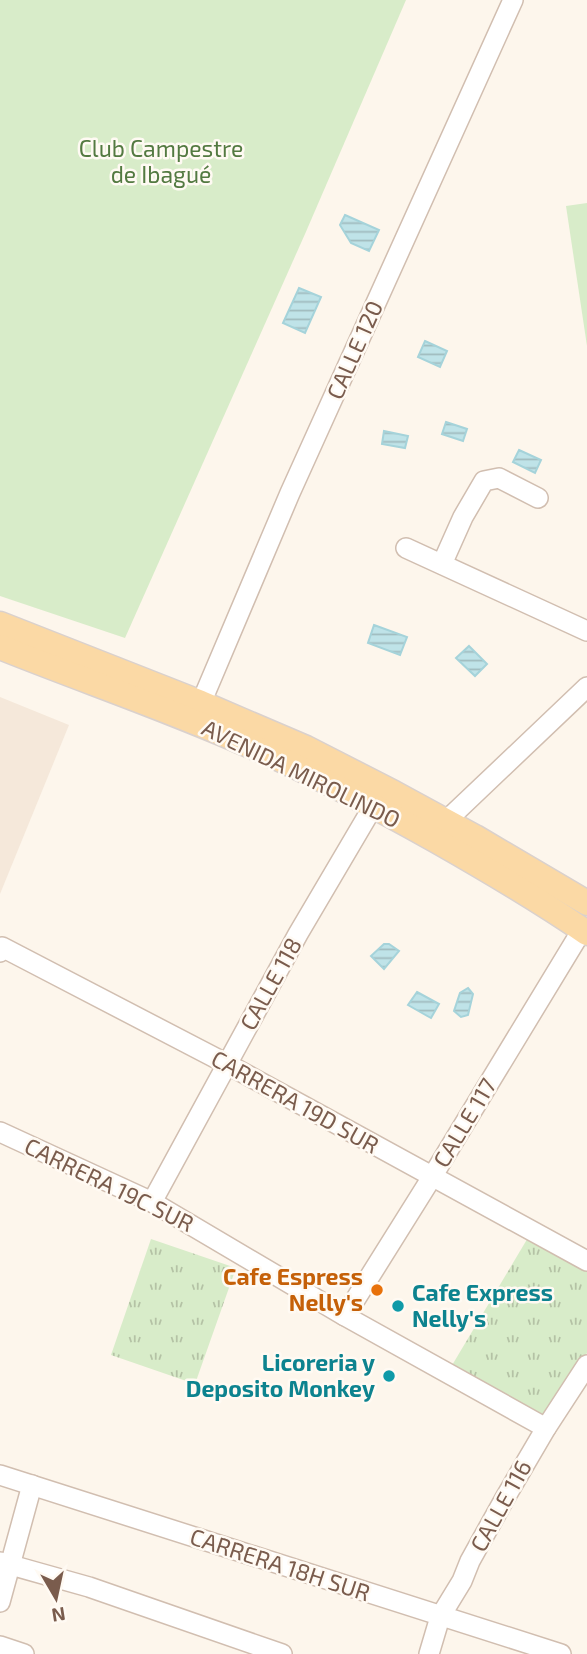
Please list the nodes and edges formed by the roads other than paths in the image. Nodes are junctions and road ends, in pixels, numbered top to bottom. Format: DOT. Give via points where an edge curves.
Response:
graph roads {
  1 [pos="513,0"];
  2 [pos="538,498"];
  3 [pos="406,548"];
  4 [pos="442,565"];
  5 [pos="0,624"];
  6 [pos="587,631"];
  7 [pos="0,647"];
  8 [pos="587,687"];
  9 [pos="201,703"];
  10 [pos="374,805"];
  11 [pos="446,821"];
  12 [pos="587,903"];
  13 [pos="584,931"];
  14 [pos="1,949"];
  15 [pos="227,1064"];
  16 [pos="0,1132"];
  17 [pos="432,1177"];
  18 [pos="152,1202"];
  19 [pos="587,1261"];
  20 [pos="345,1316"];
  21 [pos="587,1365"];
  22 [pos="546,1428"];
  23 [pos="0,1475"];
  24 [pos="32,1485"];
  25 [pos="5,1564"];
  26 [pos="0,1602"];
  27 [pos="440,1617"];
  28 [pos="0,1646"];
  29 [pos="24,1654"];
  30 [pos="282,1654"];
  31 [pos="429,1654"];
  32 [pos="561,1654"];
  1 -- 9 [label="street, CALLE 120" via="290,492"];
  2 -- 4 [label="street" via="499,478 484,481"];
  3 -- 4 [label="street"];
  4 -- 6 [label="street"];
  5 -- 9 [label="main road, AVENIDA MIROLINDO"];
  7 -- 10 [label="main road, AVENIDA MIROLINDO" via="262,750"];
  8 -- 11 [label="street"];
  9 -- 11 [label="main road, AVENIDA MIROLINDO" via="306,748"];
  10 -- 13 [label="main road, AVENIDA MIROLINDO"];
  10 -- 15 [label="street, CALLE 118"];
  11 -- 12 [label="main road, AVENIDA MIROLINDO"];
  13 -- 17 [label="street, CALLE 117"];
  14 -- 15 [label="street, CARRERA 19D SUR"];
  15 -- 17 [label="street, CARRERA 19D SUR"];
  15 -- 18 [label="street, CALLE 118"];
  16 -- 18 [label="street, CARRERA 19C SUR"];
  17 -- 19 [label="street, CARRERA 19D SUR"];
  17 -- 20 [label="street, CALLE 117"];
  18 -- 20 [label="street, CARRERA 19C SUR"];
  20 -- 22 [label="street, CARRERA 19C SUR"];
  21 -- 22 [label="street, CALLE 116"];
  22 -- 27 [label="street, CALLE 116"];
  23 -- 24 [label="street, CARRERA 18H SUR"];
  24 -- 25 [label="street"];
  24 -- 27 [label="street, CARRERA 18H SUR"];
  25 -- 26 [label="street"];
  25 -- 30 [label="street" via="89,1587"];
  27 -- 31 [label="street, CALLE 116"];
  27 -- 32 [label="street, CARRERA 18H SUR"];
  28 -- 29 [label="street"];
}
